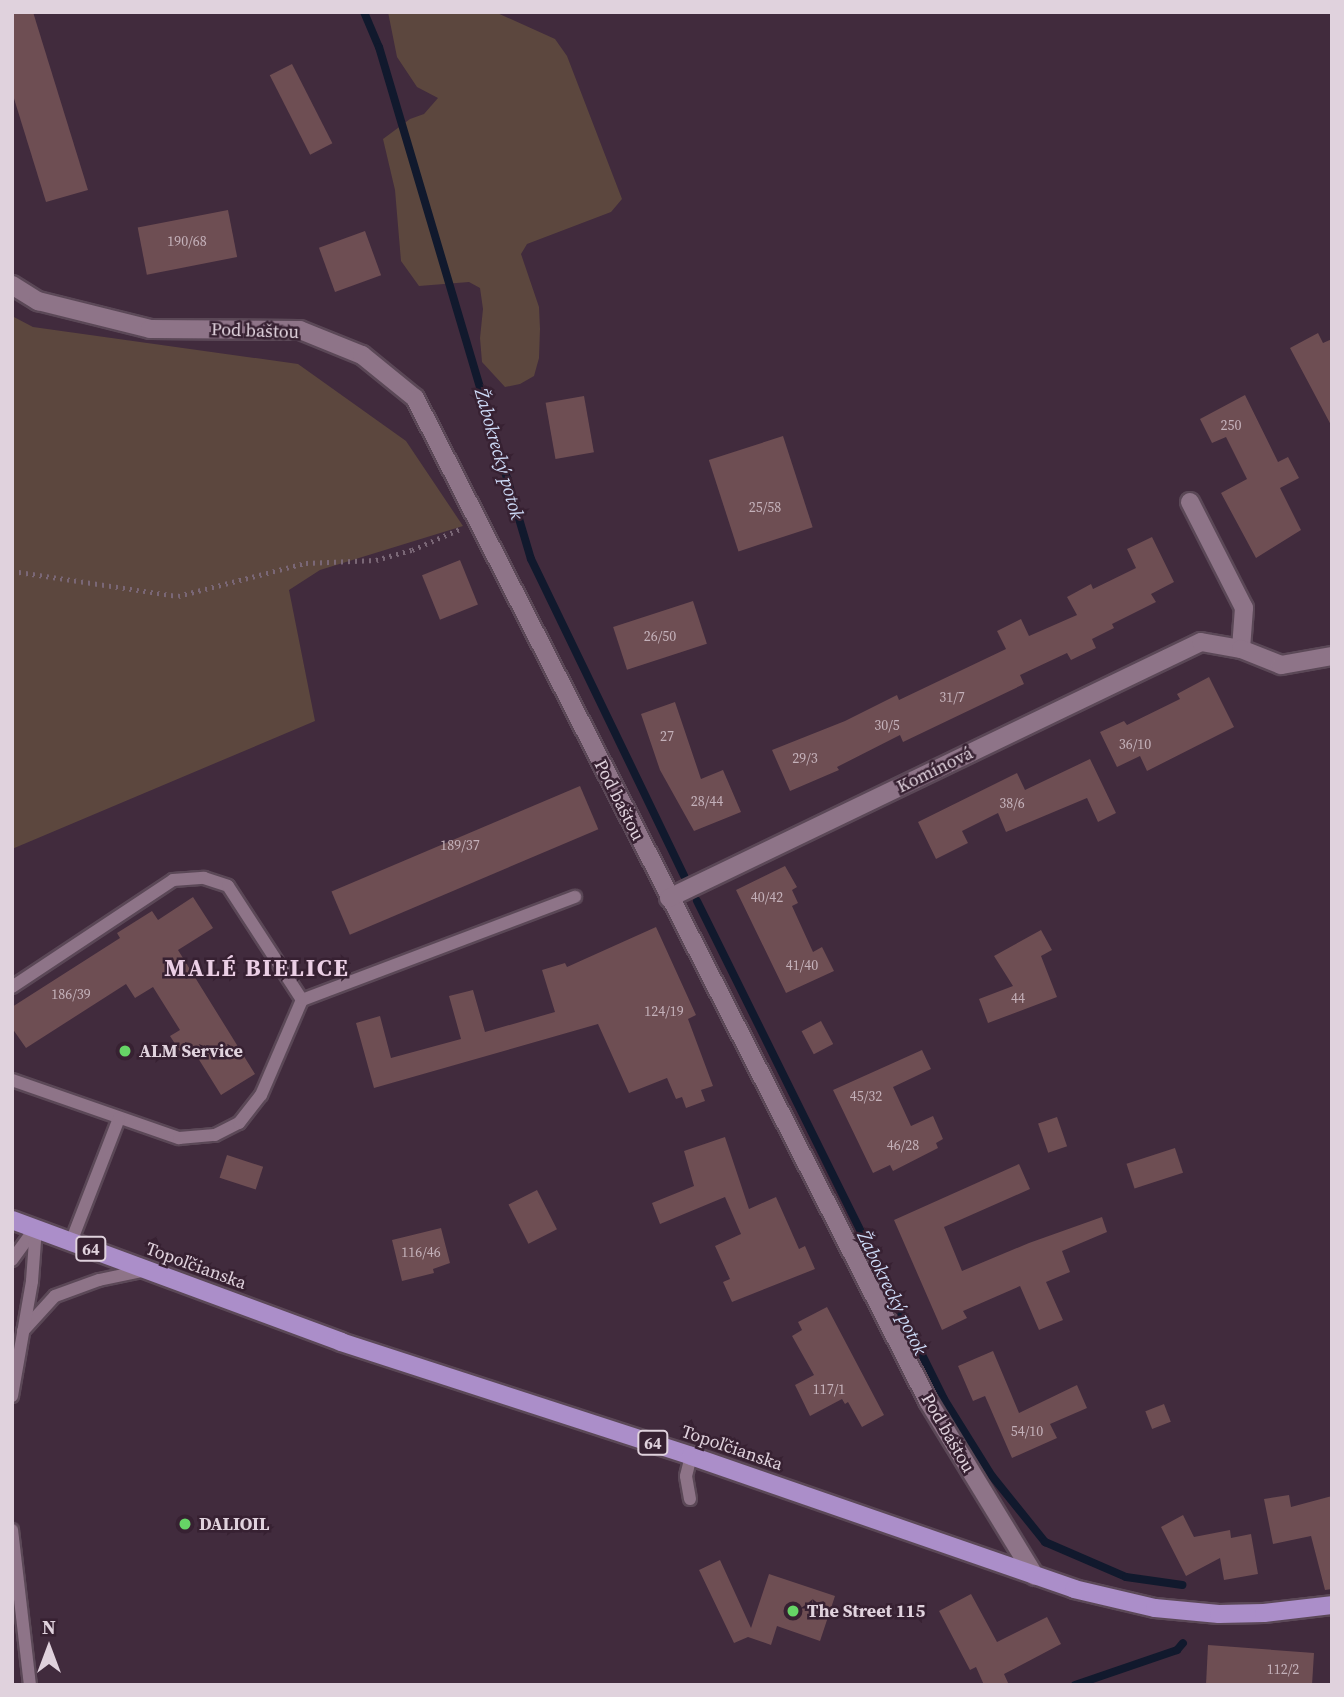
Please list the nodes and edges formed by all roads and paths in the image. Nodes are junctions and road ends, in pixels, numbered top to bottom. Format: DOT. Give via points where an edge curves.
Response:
graph roads {
  1 [pos="12,285"];
  2 [pos="1190,502"];
  3 [pos="477,522"];
  4 [pos="12,571"];
  5 [pos="1241,649"];
  6 [pos="1332,656"];
  7 [pos="575,897"];
  8 [pos="668,898"];
  9 [pos="12,987"];
  10 [pos="302,1000"];
  11 [pos="12,1080"];
  12 [pos="119,1118"];
  13 [pos="12,1220"];
  14 [pos="36,1228"];
  15 [pos="71,1242"];
  16 [pos="12,1260"];
  17 [pos="146,1270"];
  18 [pos="23,1332"];
  19 [pos="12,1396"];
  20 [pos="691,1456"];
  21 [pos="690,1499"];
  22 [pos="12,1530"];
  23 [pos="1035,1576"];
  24 [pos="1332,1605"];
  25 [pos="30,1685"];
  1 -- 3 [label="street, Pod baštou" via="38,301 150,329 300,330 362,355 415,398"];
  2 -- 5 [label="street" via="1244,608"];
  3 -- 4 [label="path" via="376,560 306,563 178,596"];
  3 -- 8 [label="street, Pod baštou"];
  5 -- 6 [label="street" via="1281,665"];
  5 -- 8 [label="street, Komínová" via="1201,642"];
  7 -- 10 [label="lane"];
  8 -- 23 [label="street, Pod baštou" via="774,1094 928,1401"];
  9 -- 10 [label="lane" via="173,880 204,878 228,886"];
  10 -- 12 [label="lane" via="261,1095 239,1123 215,1135 179,1138"];
  11 -- 12 [label="lane"];
  12 -- 15 [label="lane"];
  13 -- 14 [label="main road, Topoľčianska / 64"];
  14 -- 15 [label="main road, Topoľčianska / 64"];
  14 -- 16 [label="lane"];
  14 -- 18 [label="lane"];
  15 -- 17 [label="main road, Topoľčianska / 64"];
  17 -- 18 [label="lane" via="55,1296"];
  17 -- 20 [label="main road, Topoľčianska / 64" via="341,1342"];
  18 -- 19 [label="lane"];
  20 -- 21 [label="lane" via="686,1476"];
  20 -- 23 [label="main road, Topoľčianska / 64"];
  22 -- 25 [label="lane"];
  23 -- 24 [label="main road, Topoľčianska / 64" via="1119,1601 1183,1611 1264,1613"];
}
